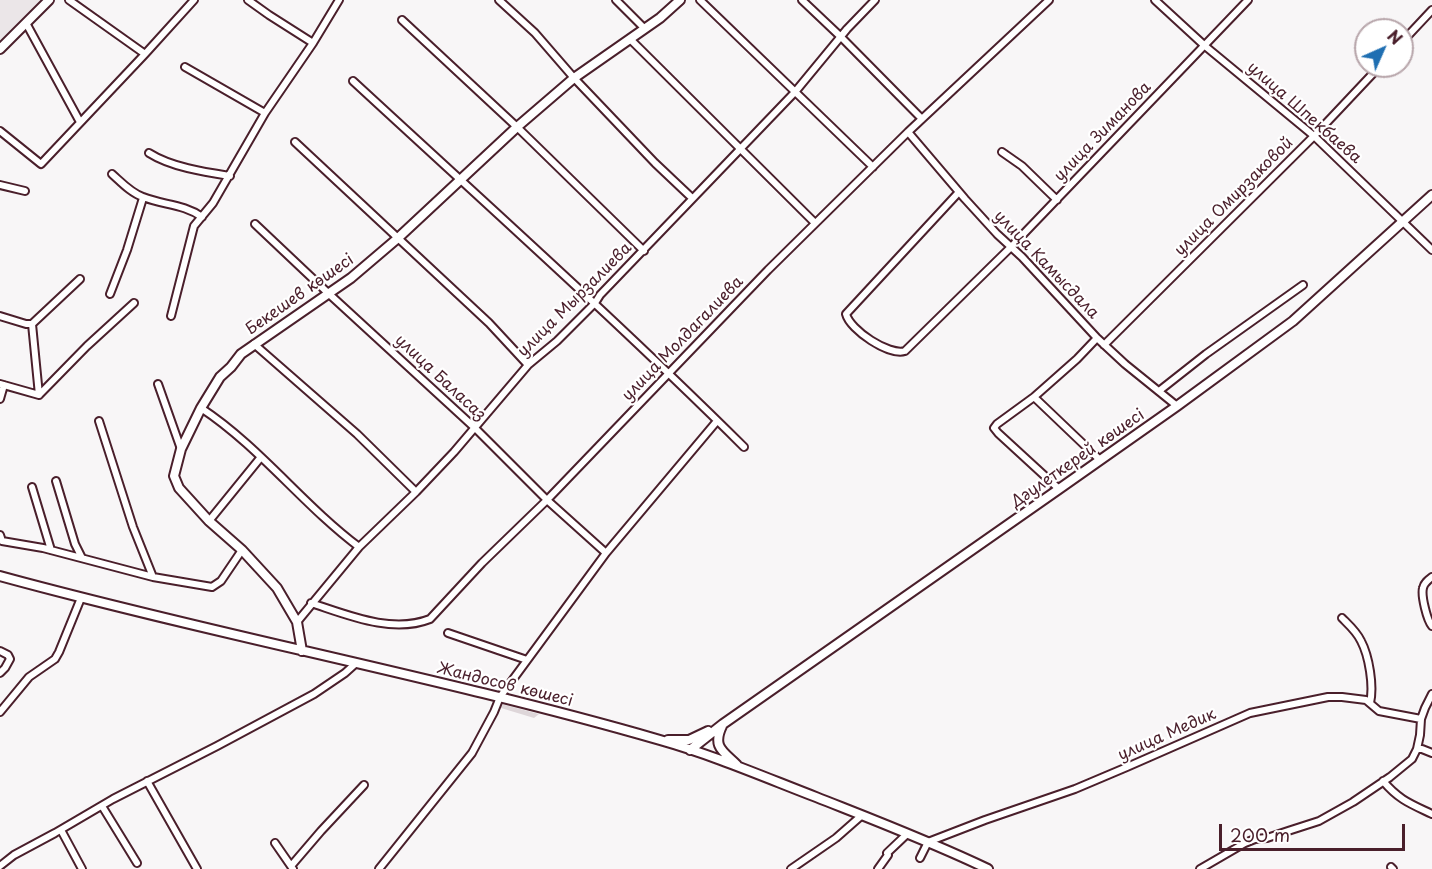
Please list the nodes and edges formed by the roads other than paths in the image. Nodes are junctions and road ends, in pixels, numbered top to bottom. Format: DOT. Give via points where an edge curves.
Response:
graph roads {
  1 [pos="49,0"];
  2 [pos="69,0"];
  3 [pos="194,0"];
  4 [pos="248,0"];
  5 [pos="339,0"];
  6 [pos="499,0"];
  7 [pos="616,0"];
  8 [pos="680,0"];
  9 [pos="700,0"];
  10 [pos="802,0"];
  11 [pos="875,0"];
  12 [pos="1049,0"];
  13 [pos="1155,0"];
  14 [pos="1248,0"];
  15 [pos="1432,10"];
  16 [pos="402,20"];
  17 [pos="26,22"];
  18 [pos="645,29"];
  19 [pos="1414,29"];
  20 [pos="841,37"];
  21 [pos="630,39"];
  22 [pos="313,43"];
  23 [pos="1204,46"];
  24 [pos="0,49"];
  25 [pos="145,54"];
  26 [pos="185,67"];
  27 [pos="574,78"];
  28 [pos="1369,78"];
  29 [pos="353,81"];
  30 [pos="795,92"];
  31 [pos="266,113"];
  32 [pos="922,119"];
  33 [pos="80,122"];
  34 [pos="517,127"];
  35 [pos="0,131"];
  36 [pos="908,132"];
  37 [pos="1314,136"];
  38 [pos="295,142"];
  39 [pos="741,150"];
  40 [pos="1002,152"];
  41 [pos="149,153"];
  42 [pos="873,167"];
  43 [pos="112,174"];
  44 [pos="230,176"];
  45 [pos="458,178"];
  46 [pos="0,185"];
  47 [pos="25,191"];
  48 [pos="959,192"];
  49 [pos="1432,195"];
  50 [pos="143,198"];
  51 [pos="692,198"];
  52 [pos="1057,200"];
  53 [pos="202,217"];
  54 [pos="1402,222"];
  55 [pos="815,223"];
  56 [pos="255,224"];
  57 [pos="398,238"];
  58 [pos="1011,247"];
  59 [pos="1432,250"];
  60 [pos="644,251"];
  61 [pos="80,279"];
  62 [pos="1303,285"];
  63 [pos="110,294"];
  64 [pos="329,294"];
  65 [pos="134,303"];
  66 [pos="595,303"];
  67 [pos="0,316"];
  68 [pos="171,316"];
  69 [pos="32,324"];
  70 [pos="1097,338"];
  71 [pos="254,344"];
  72 [pos="1104,345"];
  73 [pos="528,365"];
  74 [pos="669,373"];
  75 [pos="158,384"];
  76 [pos="2,385"];
  77 [pos="1159,391"];
  78 [pos="39,395"];
  79 [pos="1034,397"];
  80 [pos="0,399"];
  81 [pos="1177,406"];
  82 [pos="201,408"];
  83 [pos="99,421"];
  84 [pos="717,421"];
  85 [pos="476,428"];
  86 [pos="744,447"];
  87 [pos="181,449"];
  88 [pos="261,457"];
  89 [pos="1100,460"];
  90 [pos="56,481"];
  91 [pos="32,487"];
  92 [pos="1059,489"];
  93 [pos="416,492"];
  94 [pos="547,500"];
  95 [pos="209,521"];
  96 [pos="0,536"];
  97 [pos="359,547"];
  98 [pos="51,550"];
  99 [pos="242,550"];
  100 [pos="606,553"];
  101 [pos="82,558"];
  102 [pos="0,576"];
  103 [pos="153,577"];
  104 [pos="1432,577"];
  105 [pos="81,597"];
  106 [pos="311,603"];
  107 [pos="1342,618"];
  108 [pos="297,622"];
  109 [pos="1432,626"];
  110 [pos="448,633"];
  111 [pos="0,651"];
  112 [pos="302,651"];
  113 [pos="527,660"];
  114 [pos="355,664"];
  115 [pos="0,673"];
  116 [pos="1432,694"];
  117 [pos="500,697"];
  118 [pos="1370,703"];
  119 [pos="0,712"];
  120 [pos="1421,719"];
  121 [pos="723,724"];
  122 [pos="663,741"];
  123 [pos="1417,749"];
  124 [pos="690,750"];
  125 [pos="1432,753"];
  126 [pos="739,767"];
  127 [pos="147,781"];
  128 [pos="1383,781"];
  129 [pos="364,785"];
  130 [pos="102,806"];
  131 [pos="1432,814"];
  132 [pos="861,816"];
  133 [pos="60,830"];
  134 [pos="907,834"];
  135 [pos="928,842"];
  136 [pos="275,843"];
  137 [pos="920,858"];
  138 [pos="137,864"];
  139 [pos="0,866"];
  140 [pos="292,868"];
  141 [pos="986,868"];
  142 [pos="82,869"];
  143 [pos="197,869"];
  144 [pos="380,869"];
  145 [pos="791,869"];
  146 [pos="878,869"];
  147 [pos="1200,869"];
  1 -- 17 [label="main road"];
  2 -- 25 [label="street"];
  3 -- 25 [label="street"];
  4 -- 22 [label="street"];
  5 -- 22 [label="street"];
  6 -- 27 [label="street" via="535,33"];
  7 -- 18 [label="street"];
  8 -- 18 [label="main road, Бекешев көшесі"];
  9 -- 30 [label="street"];
  10 -- 20 [label="street"];
  11 -- 20 [label="street, улица Мырзалиева"];
  12 -- 32 [label="street, улица Молдагалиева"];
  13 -- 23 [label="street, улица Шпекбаева"];
  14 -- 23 [label="street, улица Зиманова"];
  15 -- 19 [label="street"];
  16 -- 34 [label="street"];
  17 -- 24 [label="main road"];
  17 -- 33 [label="street"];
  18 -- 21 [label="main road, Бекешев көшесі"];
  20 -- 30 [label="street, улица Мырзалиева"];
  20 -- 32 [label="street"];
  21 -- 27 [label="main road, Бекешев көшесі"];
  21 -- 39 [label="street"];
  22 -- 31 [label="street"];
  23 -- 37 [label="street, улица Шпекбаева"];
  23 -- 52 [label="street, улица Зиманова"];
  25 -- 33 [label="street"];
  26 -- 31 [label="street"];
  27 -- 34 [label="main road, Бекешев көшесі"];
  27 -- 51 [label="street"];
  28 -- 37 [label="street, улица Омирзаковой"];
  29 -- 45 [label="street"];
  30 -- 39 [label="street, улица Мырзалиева"];
  30 -- 42 [label="street"];
  31 -- 44 [label="street"];
  32 -- 36 [label="street, улица Молдагалиева"];
  33 -- 35 [label="street" via="41,164"];
  34 -- 45 [label="main road, Бекешев көшесі"];
  34 -- 60 [label="street"];
  36 -- 42 [label="street, улица Молдагалиева"];
  36 -- 48 [label="street, улица Камысдала"];
  37 -- 54 [label="street, улица Шпекбаева"];
  37 -- 72 [label="street, улица Омирзаковой"];
  38 -- 57 [label="street"];
  39 -- 51 [label="street, улица Мырзалиева"];
  39 -- 55 [label="street"];
  40 -- 52 [label="street"];
  41 -- 44 [label="street" via="204,172"];
  42 -- 55 [label="street, улица Молдагалиева"];
  43 -- 50 [label="street"];
  44 -- 53 [label="street"];
  45 -- 57 [label="main road, Бекешев көшесі"];
  45 -- 66 [label="street"];
  46 -- 47 [label="street"];
  48 -- 58 [label="street, улица Камысдала"];
  48 -- 58 [label="street, улица Зиманова" via="846,315 851,322 875,343 903,353"];
  49 -- 54 [label="main road, Дәулеткерей көшесі"];
  50 -- 53 [label="street" via="184,207"];
  50 -- 63 [label="street"];
  51 -- 60 [label="street, улица Мырзалиева"];
  52 -- 58 [label="street, улица Зиманова"];
  53 -- 68 [label="street" via="194,226"];
  54 -- 59 [label="street, улица Шпекбаева"];
  54 -- 81 [label="main road, Дәулеткерей көшесі" via="1293,321"];
  55 -- 74 [label="street, улица Молдагалиева"];
  56 -- 64 [label="street, улица Баласаз"];
  57 -- 64 [label="main road, Бекешев көшесі"];
  57 -- 73 [label="street"];
  58 -- 70 [label="street, улица Камысдала"];
  60 -- 66 [label="street, улица Мырзалиева"];
  61 -- 69 [label="street"];
  62 -- 77 [label="street"];
  64 -- 71 [label="main road, Бекешев көшесі"];
  64 -- 85 [label="street, улица Баласаз"];
  65 -- 78 [label="street"];
  66 -- 73 [label="street, улица Мырзалиева"];
  66 -- 74 [label="street"];
  67 -- 69 [label="street"];
  69 -- 78 [label="street"];
  70 -- 72 [label="street, улица Камысдала"];
  70 -- 79 [label="street"];
  71 -- 82 [label="main road, Бекешев көшесі" via="220,377"];
  71 -- 93 [label="street" via="357,434"];
  72 -- 77 [label="street, улица Камысдала"];
  73 -- 85 [label="street, улица Мырзалиева"];
  74 -- 84 [label="street"];
  74 -- 94 [label="street, улица Молдагалиева"];
  75 -- 87 [label="street"];
  76 -- 78 [label="street"];
  76 -- 80 [label="street"];
  77 -- 81 [label="street, улица Камысдала"];
  79 -- 89 [label="street"];
  79 -- 92 [label="street" via="994,428"];
  81 -- 89 [label="main road, Дәулеткерей көшесі"];
  82 -- 87 [label="main road, Бекешев көшесі"];
  82 -- 88 [label="street"];
  83 -- 103 [label="street"];
  84 -- 86 [label="street"];
  84 -- 100 [label="street"];
  85 -- 93 [label="street, улица Мырзалиева"];
  85 -- 94 [label="street, улица Баласаз"];
  87 -- 95 [label="main road, Бекешев көшесі" via="174,476 179,488"];
  88 -- 95 [label="street"];
  88 -- 97 [label="street"];
  89 -- 92 [label="main road, Дәулеткерей көшесі"];
  90 -- 101 [label="street"];
  91 -- 98 [label="street"];
  92 -- 121 [label="main road, Дәулеткерей көшесі"];
  93 -- 97 [label="street, улица Мырзалиева"];
  94 -- 100 [label="street, улица Баласаз"];
  94 -- 106 [label="street, улица Молдагалиева" via="430,619 378,623"];
  95 -- 99 [label="main road, Бекешев көшесі"];
  96 -- 98 [label="street" via="2,542"];
  97 -- 106 [label="street, улица Мырзалиева"];
  98 -- 101 [label="street"];
  99 -- 103 [label="street" via="212,588"];
  99 -- 108 [label="main road, Бекешев көшесі" via="277,588"];
  100 -- 113 [label="street"];
  101 -- 103 [label="street"];
  102 -- 105 [label="main road, Жандосов көшесі"];
  104 -- 109 [label="street" via="1422,589"];
  105 -- 112 [label="main road, Жандосов көшесі"];
  105 -- 119 [label="street" via="55,659 28,676"];
  106 -- 108 [label="street, улица Мырзалиева"];
  107 -- 118 [label="street" via="1362,644 1372,683"];
  108 -- 112 [label="main road, Бекешев көшесі"];
  110 -- 113 [label="street"];
  111 -- 115 [label="street" via="10,659"];
  112 -- 114 [label="main road, Жандосов көшесі"];
  113 -- 117 [label="street"];
  114 -- 117 [label="main road, Жандосов көшесі"];
  114 -- 127 [label="street" via="314,694"];
  116 -- 120 [label="street"];
  117 -- 122 [label="main road, Жандосов көшесі"];
  117 -- 144 [label="street" via="472,753"];
  118 -- 120 [label="street, улица Медик" via="1379,711"];
  118 -- 135 [label="street, улица Медик" via="1328,697 1250,712 1066,792"];
  120 -- 123 [label="street"];
  121 -- 122 [label="main road" via="689,740"];
  121 -- 124 [label="main road"];
  121 -- 126 [label="main road" via="718,735 720,748"];
  122 -- 124 [label="main road, Жандосов көшесі"];
  123 -- 125 [label="street"];
  123 -- 128 [label="street" via="1412,759"];
  124 -- 126 [label="main road, Жандосов көшесі"];
  126 -- 132 [label="main road, Жандосов көшесі"];
  127 -- 130 [label="street"];
  127 -- 143 [label="street"];
  128 -- 131 [label="street" via="1407,803"];
  128 -- 147 [label="street" via="1319,821 1245,843"];
  129 -- 140 [label="street"];
  130 -- 133 [label="street"];
  130 -- 138 [label="street"];
  132 -- 134 [label="main road, Жандосов көшесі"];
  132 -- 145 [label="street"];
  133 -- 139 [label="street"];
  133 -- 142 [label="street"];
  134 -- 135 [label="main road, Жандосов көшесі"];
  134 -- 146 [label="street" via="887,853"];
  135 -- 137 [label="street"];
  135 -- 141 [label="main road, Жандосов көшесі"];
  136 -- 140 [label="street"];
}
